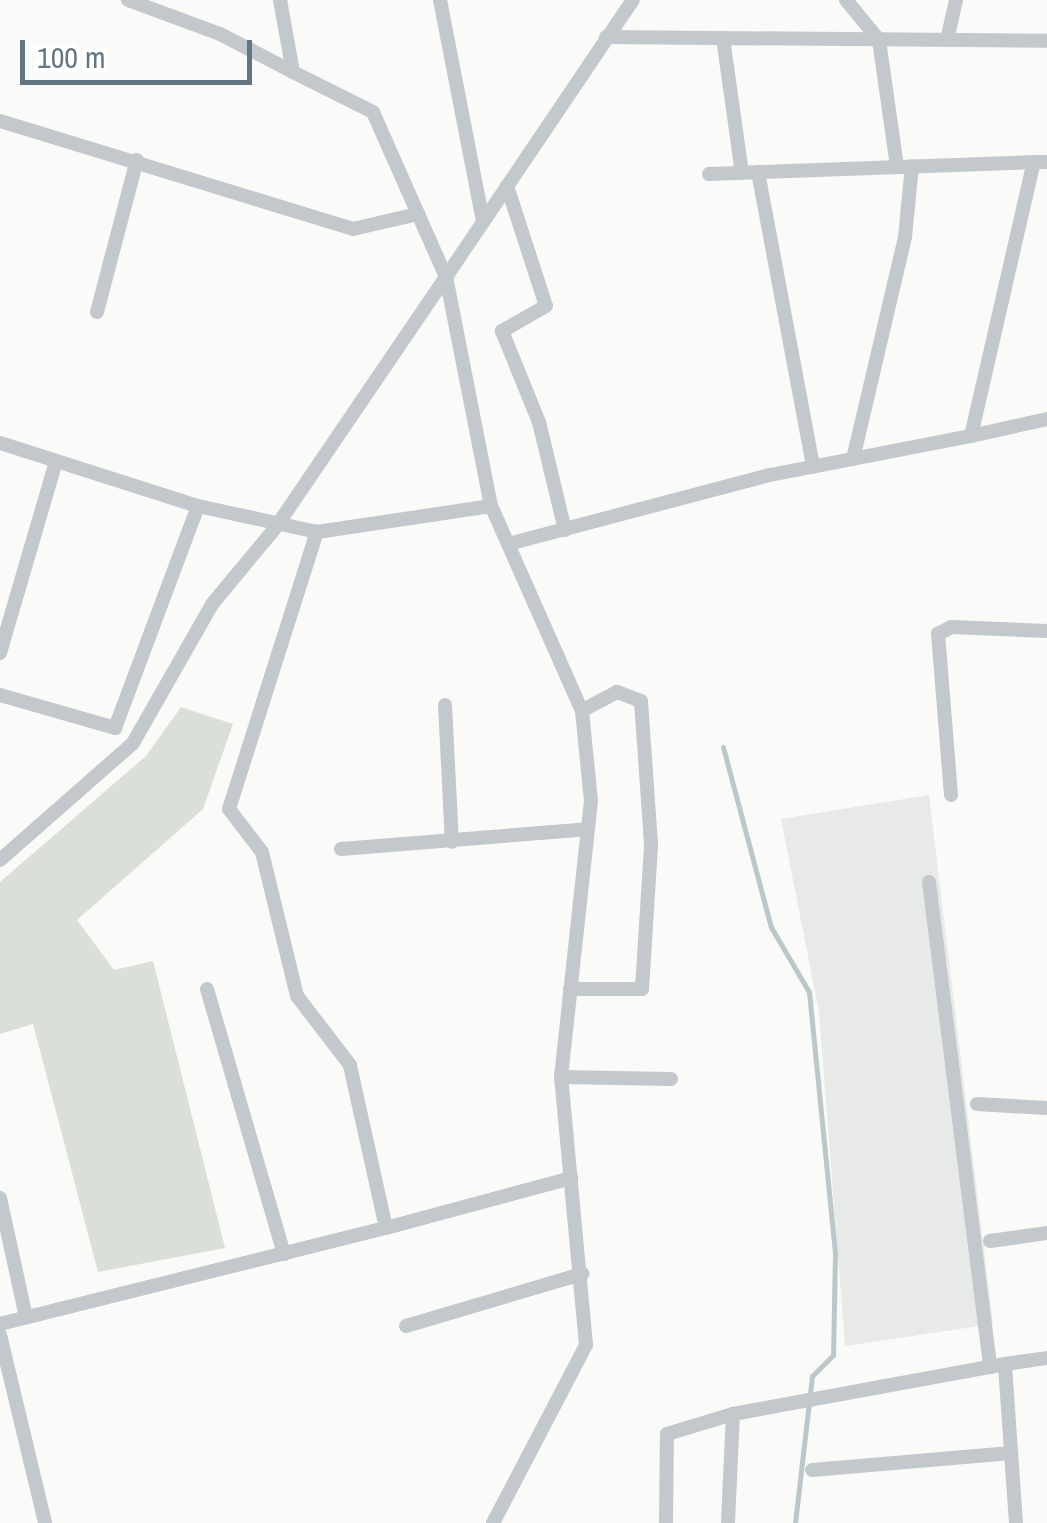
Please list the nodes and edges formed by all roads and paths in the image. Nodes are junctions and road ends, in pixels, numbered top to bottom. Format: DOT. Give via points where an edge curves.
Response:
graph roads {
  1 [pos="128,0"];
  2 [pos="280,0"];
  3 [pos="440,0"];
  4 [pos="633,0"];
  5 [pos="846,0"];
  6 [pos="956,0"];
  7 [pos="606,37"];
  8 [pos="723,38"];
  9 [pos="878,40"];
  10 [pos="947,40"];
  11 [pos="1047,41"];
  12 [pos="294,72"];
  13 [pos="0,120"];
  14 [pos="137,160"];
  15 [pos="1041,162"];
  16 [pos="904,167"];
  17 [pos="750,173"];
  18 [pos="708,174"];
  19 [pos="507,186"];
  20 [pos="418,214"];
  21 [pos="483,222"];
  22 [pos="446,277"];
  23 [pos="96,312"];
  24 [pos="1047,419"];
  25 [pos="971,436"];
  26 [pos="0,443"];
  27 [pos="853,459"];
  28 [pos="56,461"];
  29 [pos="813,467"];
  30 [pos="198,506"];
  31 [pos="491,506"];
  32 [pos="276,527"];
  33 [pos="565,530"];
  34 [pos="317,532"];
  35 [pos="512,544"];
  36 [pos="1047,630"];
  37 [pos="0,653"];
  38 [pos="0,696"];
  39 [pos="445,705"];
  40 [pos="582,711"];
  41 [pos="951,795"];
  42 [pos="588,829"];
  43 [pos="452,842"];
  44 [pos="341,849"];
  45 [pos="0,860"];
  46 [pos="928,882"];
  47 [pos="207,989"];
  48 [pos="570,989"];
  49 [pos="561,1077"];
  50 [pos="671,1079"];
  51 [pos="977,1104"];
  52 [pos="1047,1108"];
  53 [pos="572,1178"];
  54 [pos="0,1198"];
  55 [pos="386,1228"];
  56 [pos="1047,1233"];
  57 [pos="990,1240"];
  58 [pos="284,1254"];
  59 [pos="582,1274"];
  60 [pos="26,1317"];
  61 [pos="0,1324"];
  62 [pos="406,1326"];
  63 [pos="0,1335"];
  64 [pos="1047,1358"];
  65 [pos="998,1365"];
  66 [pos="733,1414"];
  67 [pos="1011,1453"];
  68 [pos="812,1470"];
  69 [pos="45,1523"];
  70 [pos="493,1523"];
  71 [pos="666,1523"];
  72 [pos="728,1523"];
  73 [pos="1016,1523"];
  1 -- 12 [label="street" via="220,34"];
  2 -- 12 [label="street"];
  3 -- 21 [label="street"];
  4 -- 7 [label="street"];
  5 -- 9 [label="street"];
  6 -- 10 [label="street"];
  7 -- 8 [label="street"];
  7 -- 19 [label="street"];
  8 -- 9 [label="street"];
  8 -- 17 [label="street"];
  9 -- 10 [label="street"];
  9 -- 16 [label="street"];
  10 -- 11 [label="street"];
  12 -- 20 [label="street" via="373,112"];
  13 -- 14 [label="street"];
  14 -- 20 [label="street" via="353,229"];
  14 -- 23 [label="street"];
  15 -- 16 [label="street"];
  15 -- 25 [label="street"];
  16 -- 17 [label="street"];
  16 -- 27 [label="street" via="905,237"];
  17 -- 18 [label="street"];
  17 -- 29 [label="street"];
  19 -- 21 [label="street"];
  19 -- 33 [label="street" via="546,306 502,331 539,422"];
  20 -- 22 [label="street"];
  21 -- 22 [label="street"];
  22 -- 31 [label="street"];
  22 -- 32 [label="street"];
  24 -- 25 [label="street"];
  25 -- 27 [label="street"];
  26 -- 28 [label="street"];
  27 -- 29 [label="street"];
  28 -- 30 [label="street"];
  28 -- 37 [label="street"];
  29 -- 33 [label="street"];
  30 -- 32 [label="street"];
  30 -- 38 [label="street" via="115,728"];
  31 -- 34 [label="street"];
  31 -- 35 [label="street"];
  32 -- 34 [label="street"];
  32 -- 45 [label="street" via="213,604 133,743"];
  33 -- 35 [label="street"];
  34 -- 55 [label="street" via="229,810 262,852 297,996 350,1065"];
  35 -- 40 [label="street"];
  36 -- 41 [label="street" via="951,627 938,634"];
  39 -- 43 [label="street"];
  40 -- 42 [label="street"];
  40 -- 48 [label="street" via="617,692 641,701 651,844 642,989"];
  42 -- 43 [label="street"];
  42 -- 48 [label="street"];
  43 -- 44 [label="street"];
  46 -- 65 [label="street"];
  47 -- 58 [label="street"];
  48 -- 49 [label="street"];
  49 -- 50 [label="street"];
  49 -- 53 [label="street"];
  51 -- 52 [label="street"];
  53 -- 55 [label="street"];
  53 -- 59 [label="street"];
  54 -- 60 [label="street"];
  55 -- 58 [label="street"];
  56 -- 57 [label="street"];
  58 -- 60 [label="street"];
  59 -- 62 [label="street"];
  59 -- 70 [label="street" via="586,1345"];
  60 -- 61 [label="street"];
  63 -- 69 [label="street"];
  64 -- 65 [label="street"];
  65 -- 66 [label="street"];
  65 -- 67 [label="street"];
  66 -- 71 [label="street" via="668,1434"];
  66 -- 72 [label="street"];
  67 -- 68 [label="street"];
  67 -- 73 [label="street"];
}
